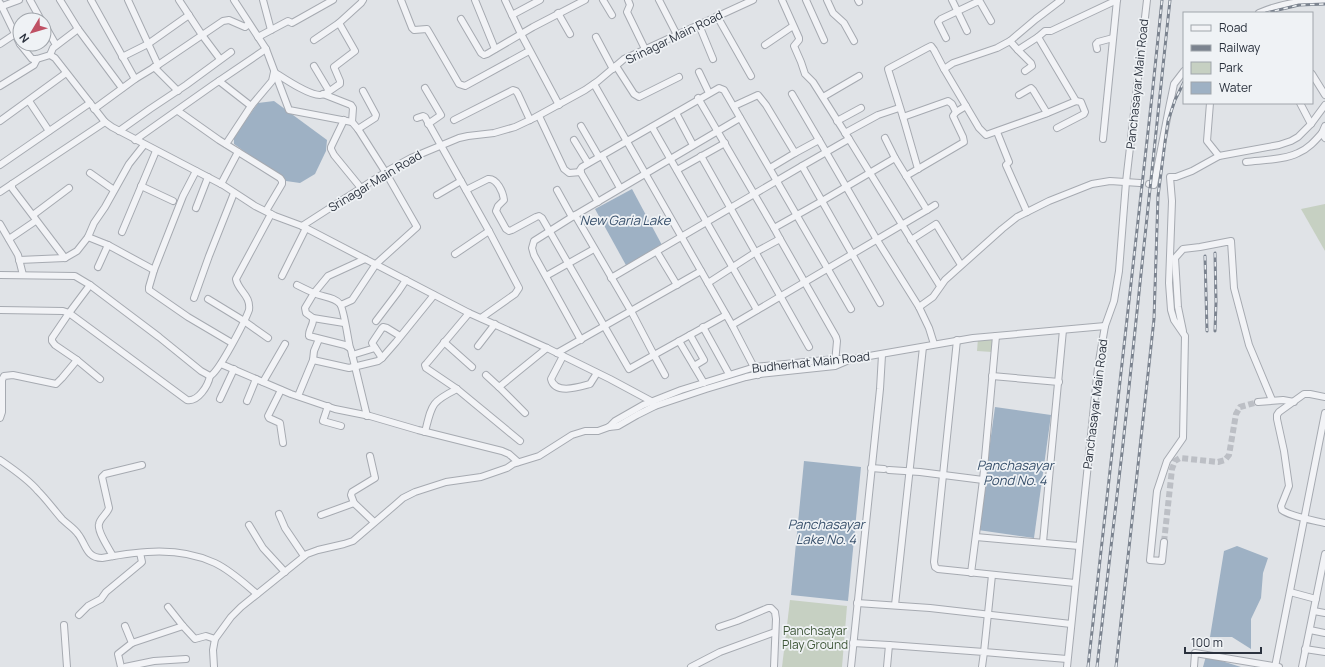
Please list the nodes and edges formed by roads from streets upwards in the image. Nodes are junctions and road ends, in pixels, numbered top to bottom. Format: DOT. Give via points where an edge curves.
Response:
graph roads {
  1 [pos="19,0"];
  2 [pos="30,0"];
  3 [pos="60,0"];
  4 [pos="92,0"];
  5 [pos="128,0"];
  6 [pos="179,0"];
  7 [pos="234,0"];
  8 [pos="263,0"];
  9 [pos="333,0"];
  10 [pos="363,0"];
  11 [pos="401,0"];
  12 [pos="476,0"];
  13 [pos="505,0"];
  14 [pos="540,0"];
  15 [pos="585,0"];
  16 [pos="603,0"];
  17 [pos="628,0"];
  18 [pos="659,0"];
  19 [pos="753,0"];
  20 [pos="782,0"];
  21 [pos="806,0"];
  22 [pos="827,0"];
  23 [pos="952,0"];
  24 [pos="979,0"];
  25 [pos="1061,0"];
  26 [pos="1117,0"];
  27 [pos="1147,0"];
  28 [pos="1325,1"];
  29 [pos="1053,2"];
  30 [pos="0,5"];
  31 [pos="957,10"];
  32 [pos="37,12"];
  33 [pos="1261,12"];
  34 [pos="558,13"];
  35 [pos="189,15"];
  36 [pos="612,15"];
  37 [pos="512,16"];
  38 [pos="717,16"];
  39 [pos="461,19"];
  40 [pos="991,21"];
  41 [pos="339,23"];
  42 [pos="250,24"];
  43 [pos="699,24"];
  44 [pos="794,26"];
  45 [pos="12,28"];
  46 [pos="78,29"];
  47 [pos="271,30"];
  48 [pos="968,31"];
  49 [pos="521,34"];
  50 [pos="570,34"];
  51 [pos="202,35"];
  52 [pos="677,35"];
  53 [pos="12,36"];
  54 [pos="1038,36"];
  55 [pos="258,37"];
  56 [pos="596,37"];
  57 [pos="52,38"];
  58 [pos="946,38"];
  59 [pos="1113,38"];
  60 [pos="314,40"];
  61 [pos="824,40"];
  62 [pos="854,41"];
  63 [pos="1010,41"];
  64 [pos="0,44"];
  65 [pos="148,44"];
  66 [pos="56,45"];
  67 [pos="765,45"];
  68 [pos="266,49"];
  69 [pos="495,49"];
  70 [pos="645,49"];
  71 [pos="1097,49"];
  72 [pos="1018,50"];
  73 [pos="529,51"];
  74 [pos="26,52"];
  75 [pos="231,52"];
  76 [pos="50,55"];
  77 [pos="122,57"];
  78 [pos="37,59"];
  79 [pos="713,59"];
  80 [pos="220,60"];
  81 [pos="156,66"];
  82 [pos="314,66"];
  83 [pos="614,68"];
  84 [pos="944,69"];
  85 [pos="1025,71"];
  86 [pos="274,72"];
  87 [pos="699,72"];
  88 [pos="1183,72"];
  89 [pos="66,73"];
  90 [pos="751,76"];
  91 [pos="859,76"];
  92 [pos="1313,76"];
  93 [pos="679,77"];
  94 [pos="135,79"];
  95 [pos="219,81"];
  96 [pos="594,84"];
  97 [pos="0,86"];
  98 [pos="122,88"];
  99 [pos="425,88"];
  100 [pos="178,91"];
  101 [pos="363,91"];
  102 [pos="326,92"];
  103 [pos="710,92"];
  104 [pos="792,94"];
  105 [pos="1019,95"];
  106 [pos="1325,95"];
  107 [pos="822,97"];
  108 [pos="698,98"];
  109 [pos="29,101"];
  110 [pos="1076,101"];
  111 [pos="90,103"];
  112 [pos="1210,104"];
  113 [pos="1301,104"];
  114 [pos="559,105"];
  115 [pos="1325,105"];
  116 [pos="252,106"];
  117 [pos="734,106"];
  118 [pos="966,106"];
  119 [pos="861,108"];
  120 [pos="899,108"];
  121 [pos="94,109"];
  122 [pos="178,110"];
  123 [pos="676,112"];
  124 [pos="956,112"];
  125 [pos="1047,114"];
  126 [pos="538,116"];
  127 [pos="902,117"];
  128 [pos="417,118"];
  129 [pos="740,118"];
  130 [pos="344,120"];
  131 [pos="454,120"];
  132 [pos="530,120"];
  133 [pos="0,121"];
  134 [pos="837,121"];
  135 [pos="105,122"];
  136 [pos="352,122"];
  137 [pos="428,124"];
  138 [pos="1311,124"];
  139 [pos="581,126"];
  140 [pos="1325,126"];
  141 [pos="652,127"];
  142 [pos="1057,128"];
  143 [pos="358,129"];
  144 [pos="49,131"];
  145 [pos="119,131"];
  146 [pos="717,131"];
  147 [pos="997,132"];
  148 [pos="845,133"];
  149 [pos="1323,136"];
  150 [pos="885,138"];
  151 [pos="1103,138"];
  152 [pos="849,139"];
  153 [pos="135,140"];
  154 [pos="574,140"];
  155 [pos="819,140"];
  156 [pos="628,141"];
  157 [pos="724,143"];
  158 [pos="226,144"];
  159 [pos="144,145"];
  160 [pos="441,145"];
  161 [pos="693,145"];
  162 [pos="156,151"];
  163 [pos="238,152"];
  164 [pos="826,152"];
  165 [pos="795,153"];
  166 [pos="700,156"];
  167 [pos="1219,156"];
  168 [pos="601,157"];
  169 [pos="670,158"];
  170 [pos="895,158"];
  171 [pos="1246,162"];
  172 [pos="588,163"];
  173 [pos="0,165"];
  174 [pos="802,166"];
  175 [pos="770,168"];
  176 [pos="918,169"];
  177 [pos="196,170"];
  178 [pos="677,170"];
  179 [pos="581,172"];
  180 [pos="90,173"];
  181 [pos="386,173"];
  182 [pos="645,173"];
  183 [pos="870,173"];
  184 [pos="906,176"];
  185 [pos="208,177"];
  186 [pos="777,180"];
  187 [pos="461,181"];
  188 [pos="1126,182"];
  189 [pos="12,184"];
  190 [pos="221,184"];
  191 [pos="1140,184"];
  192 [pos="1149,184"];
  193 [pos="141,186"];
  194 [pos="846,187"];
  195 [pos="69,188"];
  196 [pos="361,188"];
  197 [pos="620,188"];
  198 [pos="114,190"];
  199 [pos="466,190"];
  200 [pos="557,190"];
  201 [pos="0,192"];
  202 [pos="234,193"];
  203 [pos="754,194"];
  204 [pos="437,195"];
  205 [pos="173,201"];
  206 [pos="822,201"];
  207 [pos="598,202"];
  208 [pos="935,205"];
  209 [pos="196,208"];
  210 [pos="731,208"];
  211 [pos="928,210"];
  212 [pos="269,212"];
  213 [pos="1027,212"];
  214 [pos="797,215"];
  215 [pos="573,216"];
  216 [pos="34,218"];
  217 [pos="707,222"];
  218 [pos="0,224"];
  219 [pos="902,225"];
  220 [pos="304,227"];
  221 [pos="774,228"];
  222 [pos="550,230"];
  223 [pos="489,231"];
  224 [pos="122,232"];
  225 [pos="88,237"];
  226 [pos="682,237"];
  227 [pos="9,239"];
  228 [pos="780,239"];
  229 [pos="877,240"];
  230 [pos="911,240"];
  231 [pos="108,245"];
  232 [pos="594,249"];
  233 [pos="657,252"];
  234 [pos="756,252"];
  235 [pos="455,254"];
  236 [pos="852,255"];
  237 [pos="64,258"];
  238 [pos="365,259"];
  239 [pos="19,260"];
  240 [pos="569,263"];
  241 [pos="376,264"];
  242 [pos="962,265"];
  243 [pos="98,267"];
  244 [pos="733,267"];
  245 [pos="828,269"];
  246 [pos="154,270"];
  247 [pos="701,271"];
  248 [pos="0,275"];
  249 [pos="23,275"];
  250 [pos="282,276"];
  251 [pos="546,276"];
  252 [pos="611,278"];
  253 [pos="406,280"];
  254 [pos="708,283"];
  255 [pos="804,283"];
  256 [pos="90,285"];
  257 [pos="297,285"];
  258 [pos="677,285"];
  259 [pos="940,286"];
  260 [pos="314,293"];
  261 [pos="434,295"];
  262 [pos="781,296"];
  263 [pos="194,298"];
  264 [pos="208,300"];
  265 [pos="880,303"];
  266 [pos="341,305"];
  267 [pos="919,307"];
  268 [pos="851,309"];
  269 [pos="0,310"];
  270 [pos="757,310"];
  271 [pos="631,311"];
  272 [pos="68,313"];
  273 [pos="469,313"];
  274 [pos="726,315"];
  275 [pos="314,318"];
  276 [pos="481,318"];
  277 [pos="244,321"];
  278 [pos="376,322"];
  279 [pos="344,323"];
  280 [pos="495,324"];
  281 [pos="732,325"];
  282 [pos="605,326"];
  283 [pos="1105,326"];
  284 [pos="703,327"];
  285 [pos="1063,330"];
  286 [pos="690,335"];
  287 [pos="400,336"];
  288 [pos="996,336"];
  289 [pos="1184,336"];
  290 [pos="268,338"];
  291 [pos="319,338"];
  292 [pos="581,340"];
  293 [pos="957,340"];
  294 [pos="679,341"];
  295 [pos="444,342"];
  296 [pos="232,343"];
  297 [pos="285,344"];
  298 [pos="934,344"];
  299 [pos="478,346"];
  300 [pos="923,346"];
  301 [pos="809,347"];
  302 [pos="350,348"];
  303 [pos="375,348"];
  304 [pos="548,348"];
  305 [pos="352,354"];
  306 [pos="560,355"];
  307 [pos="654,355"];
  308 [pos="882,355"];
  309 [pos="382,358"];
  310 [pos="835,359"];
  311 [pos="852,359"];
  312 [pos="77,360"];
  313 [pos="313,360"];
  314 [pos="221,364"];
  315 [pos="694,366"];
  316 [pos="755,366"];
  317 [pos="835,366"];
  318 [pos="356,367"];
  319 [pos="472,367"];
  320 [pos="234,369"];
  321 [pos="597,372"];
  322 [pos="732,373"];
  323 [pos="486,375"];
  324 [pos="666,375"];
  325 [pos="758,375"];
  326 [pos="210,376"];
  327 [pos="992,376"];
  328 [pos="100,379"];
  329 [pos="256,379"];
  330 [pos="738,380"];
  331 [pos="263,382"];
  332 [pos="1059,382"];
  333 [pos="704,383"];
  334 [pos="499,387"];
  335 [pos="457,389"];
  336 [pos="281,390"];
  337 [pos="298,396"];
  338 [pos="1325,397"];
  339 [pos="220,399"];
  340 [pos="1272,400"];
  341 [pos="247,401"];
  342 [pos="651,401"];
  343 [pos="1258,402"];
  344 [pos="1294,402"];
  345 [pos="328,406"];
  346 [pos="655,406"];
  347 [pos="525,413"];
  348 [pos="1325,413"];
  349 [pos="367,416"];
  350 [pos="0,418"];
  351 [pos="617,424"];
  352 [pos="341,426"];
  353 [pos="425,432"];
  354 [pos="520,441"];
  355 [pos="283,443"];
  356 [pos="1322,447"];
  357 [pos="370,456"];
  358 [pos="0,460"];
  359 [pos="518,462"];
  360 [pos="142,465"];
  361 [pos="871,468"];
  362 [pos="910,472"];
  363 [pos="943,475"];
  364 [pos="983,480"];
  365 [pos="354,503"];
  366 [pos="279,514"];
  367 [pos="321,516"];
  368 [pos="1305,518"];
  369 [pos="374,522"];
  370 [pos="1325,523"];
  371 [pos="249,524"];
  372 [pos="976,537"];
  373 [pos="1044,542"];
  374 [pos="1164,542"];
  375 [pos="1079,546"];
  376 [pos="301,552"];
  377 [pos="140,553"];
  378 [pos="1325,554"];
  379 [pos="113,556"];
  380 [pos="1324,563"];
  381 [pos="285,572"];
  382 [pos="971,573"];
  383 [pos="992,575"];
  384 [pos="1075,583"];
  385 [pos="1322,583"];
  386 [pos="1290,592"];
  387 [pos="257,594"];
  388 [pos="1316,599"];
  389 [pos="857,603"];
  390 [pos="895,605"];
  391 [pos="168,607"];
  392 [pos="1314,611"];
  393 [pos="1325,613"];
  394 [pos="987,614"];
  395 [pos="78,615"];
  396 [pos="1071,624"];
  397 [pos="64,625"];
  398 [pos="125,626"];
  399 [pos="183,626"];
  400 [pos="719,627"];
  401 [pos="1310,630"];
  402 [pos="775,632"];
  403 [pos="1325,633"];
  404 [pos="215,639"];
  405 [pos="132,643"];
  406 [pos="853,643"];
  407 [pos="889,645"];
  408 [pos="1305,649"];
  409 [pos="984,652"];
  410 [pos="1325,652"];
  411 [pos="186,658"];
  412 [pos="1067,659"];
  413 [pos="67,667"];
  414 [pos="121,667"];
  415 [pos="125,667"];
  416 [pos="214,667"];
  417 [pos="691,667"];
  418 [pos="774,667"];
  419 [pos="850,667"];
  420 [pos="887,667"];
  421 [pos="982,667"];
  422 [pos="1067,667"];
  423 [pos="1194,667"];
  424 [pos="1276,667"];
  425 [pos="1302,667"];
  1 -- 30 [label="street"];
  2 -- 32 [label="street"];
  3 -- 46 [label="street"];
  4 -- 77 [label="street"];
  5 -- 65 [label="street"];
  6 -- 35 [label="street"];
  7 -- 42 [label="street"];
  8 -- 47 [label="street"];
  9 -- 47 [label="street" via="292,23 288,21"];
  10 -- 41 [label="street"];
  11 -- 73 [label="street" via="412,28 418,31 427,29 462,86"];
  12 -- 69 [label="street"];
  13 -- 37 [label="street"];
  14 -- 37 [label="street"];
  15 -- 34 [label="street"];
  16 -- 36 [label="street"];
  17 -- 70 [label="street" via="630,4 627,12"];
  18 -- 52 [label="street"];
  19 -- 38 [label="street, Srinagar Main Road"];
  20 -- 44 [label="street"];
  21 -- 61 [label="street"];
  22 -- 62 [label="street" via="833,13 844,22"];
  23 -- 31 [label="street"];
  24 -- 31 [label="street"];
  24 -- 40 [label="street"];
  25 -- 29 [label="street"];
  26 -- 54 [label="street"];
  26 -- 59 [label="street"];
  27 -- 188 [label="street, Panchasayar Main Road"];
  28 -- 33 [label="street" via="1281,4"];
  29 -- 63 [label="street"];
  30 -- 45 [label="street"];
  31 -- 48 [label="street"];
  31 -- 58 [label="street" via="938,22"];
  34 -- 49 [label="street"];
  34 -- 50 [label="street"];
  35 -- 51 [label="street"];
  35 -- 65 [label="street"];
  37 -- 49 [label="street"];
  38 -- 43 [label="street, Srinagar Main Road"];
  38 -- 90 [label="street"];
  39 -- 69 [label="street" via="481,53 487,54"];
  41 -- 60 [label="street"];
  41 -- 102 [label="street" via="355,51 335,65 334,69 340,82"];
  42 -- 51 [label="street" via="245,27 228,20 223,21"];
  42 -- 55 [label="street"];
  43 -- 52 [label="street, Srinagar Main Road"];
  43 -- 79 [label="street"];
  44 -- 67 [label="street"];
  44 -- 107 [label="street" via="799,40 795,48 805,74"];
  46 -- 66 [label="street"];
  46 -- 98 [label="street"];
  47 -- 55 [label="street"];
  49 -- 69 [label="street"];
  49 -- 73 [label="street"];
  51 -- 80 [label="street"];
  51 -- 81 [label="street"];
  52 -- 70 [label="street, Srinagar Main Road"];
  53 -- 64 [label="street"];
  54 -- 72 [label="street"];
  54 -- 110 [label="street"];
  55 -- 68 [label="street"];
  56 -- 83 [label="street"];
  57 -- 66 [label="street"];
  59 -- 71 [label="street" via="1098,42"];
  59 -- 151 [label="street"];
  63 -- 72 [label="street"];
  63 -- 84 [label="street" via="953,63"];
  65 -- 77 [label="street"];
  65 -- 81 [label="street"];
  66 -- 76 [label="street"];
  68 -- 86 [label="street"];
  68 -- 95 [label="street"];
  70 -- 83 [label="street, Srinagar Main Road"];
  72 -- 85 [label="street" via="1032,63"];
  73 -- 114 [label="street"];
  74 -- 78 [label="street" via="32,59"];
  75 -- 80 [label="street"];
  76 -- 78 [label="street"];
  76 -- 89 [label="street"];
  77 -- 94 [label="street"];
  78 -- 97 [label="street" via="34,65"];
  80 -- 100 [label="street"];
  81 -- 94 [label="street"];
  81 -- 100 [label="street"];
  82 -- 102 [label="street"];
  83 -- 93 [label="street" via="639,97"];
  83 -- 96 [label="street, Srinagar Main Road"];
  84 -- 118 [label="street"];
  84 -- 120 [label="street" via="931,46 888,69"];
  86 -- 102 [label="street" via="307,91 319,95"];
  86 -- 116 [label="street" via="272,80"];
  86 -- 130 [label="street" via="289,110"];
  87 -- 103 [label="street"];
  88 -- 192 [label="street" via="1174,84 1154,185"];
  89 -- 109 [label="street"];
  89 -- 111 [label="street"];
  91 -- 107 [label="street"];
  92 -- 106 [label="street"];
  94 -- 98 [label="street"];
  95 -- 116 [label="street"];
  95 -- 122 [label="street"];
  96 -- 114 [label="street, Srinagar Main Road"];
  96 -- 156 [label="street"];
  98 -- 121 [label="street"];
  99 -- 137 [label="street" via="441,115"];
  100 -- 145 [label="street"];
  101 -- 143 [label="street" via="376,115"];
  102 -- 136 [label="street" via="351,105"];
  103 -- 108 [label="street"];
  103 -- 117 [label="street" via="721,88"];
  104 -- 155 [label="street"];
  105 -- 125 [label="street" via="1031,88"];
  107 -- 134 [label="street"];
  108 -- 123 [label="street"];
  108 -- 146 [label="street"];
  109 -- 133 [label="street"];
  109 -- 144 [label="street"];
  110 -- 125 [label="street"];
  110 -- 142 [label="street" via="1081,102 1084,114"];
  111 -- 121 [label="street"];
  111 -- 144 [label="street"];
  112 -- 167 [label="street" via="1206,137"];
  113 -- 138 [label="street"];
  114 -- 126 [label="street, Srinagar Main Road"];
  115 -- 138 [label="street"];
  116 -- 158 [label="street"];
  117 -- 129 [label="street"];
  117 -- 165 [label="street" via="758,95"];
  118 -- 124 [label="street"];
  118 -- 147 [label="street" via="983,133 986,135"];
  119 -- 134 [label="street"];
  120 -- 127 [label="street"];
  120 -- 148 [label="street" via="878,115"];
  121 -- 135 [label="street"];
  122 -- 153 [label="street"];
  122 -- 158 [label="street"];
  123 -- 141 [label="street"];
  123 -- 161 [label="street"];
  124 -- 127 [label="street" via="948,101"];
  124 -- 176 [label="street" via="954,118 964,142"];
  125 -- 147 [label="street"];
  126 -- 132 [label="street, Srinagar Main Road"];
  126 -- 179 [label="street" via="564,169 569,173"];
  127 -- 176 [label="street"];
  128 -- 137 [label="street" via="423,116"];
  129 -- 146 [label="street"];
  129 -- 175 [label="street"];
  130 -- 136 [label="street"];
  130 -- 196 [label="street" via="331,149"];
  131 -- 132 [label="street" via="513,90 518,94"];
  132 -- 160 [label="street, Srinagar Main Road" via="494,133 468,136"];
  134 -- 148 [label="street"];
  135 -- 145 [label="street"];
  135 -- 189 [label="street"];
  136 -- 143 [label="street"];
  137 -- 160 [label="street"];
  138 -- 167 [label="street" via="1291,141"];
  139 -- 168 [label="street"];
  140 -- 149 [label="street"];
  141 -- 156 [label="street"];
  141 -- 169 [label="street"];
  143 -- 181 [label="street"];
  144 -- 173 [label="street"];
  145 -- 153 [label="street"];
  146 -- 157 [label="street"];
  146 -- 161 [label="street"];
  147 -- 213 [label="street" via="1009,162 1006,165"];
  148 -- 152 [label="street"];
  149 -- 171 [label="street" via="1297,154"];
  150 -- 170 [label="street"];
  152 -- 164 [label="street"];
  152 -- 183 [label="street"];
  153 -- 159 [label="street"];
  154 -- 172 [label="street"];
  155 -- 164 [label="street"];
  155 -- 165 [label="street"];
  156 -- 168 [label="street"];
  156 -- 182 [label="street"];
  157 -- 166 [label="street"];
  157 -- 203 [label="street"];
  158 -- 163 [label="street"];
  159 -- 162 [label="street"];
  159 -- 198 [label="street"];
  160 -- 181 [label="street, Srinagar Main Road" via="411,158"];
  160 -- 187 [label="street"];
  161 -- 169 [label="street"];
  162 -- 177 [label="street"];
  162 -- 193 [label="street"];
  163 -- 190 [label="street"];
  163 -- 212 [label="street" via="282,181"];
  164 -- 174 [label="street"];
  164 -- 194 [label="street"];
  165 -- 175 [label="street"];
  166 -- 178 [label="street"];
  166 -- 210 [label="street"];
  167 -- 289 [label="street" via="1192,171 1170,177 1171,310"];
  168 -- 172 [label="street"];
  168 -- 197 [label="street"];
  169 -- 178 [label="street"];
  169 -- 182 [label="street"];
  170 -- 183 [label="street"];
  170 -- 184 [label="street"];
  172 -- 179 [label="street" via="582,167"];
  174 -- 186 [label="street"];
  174 -- 206 [label="street"];
  175 -- 186 [label="street"];
  176 -- 184 [label="street"];
  177 -- 185 [label="street"];
  177 -- 246 [label="street" via="182,196"];
  178 -- 217 [label="street"];
  179 -- 207 [label="street"];
  180 -- 198 [label="street"];
  181 -- 196 [label="street, Srinagar Main Road"];
  181 -- 241 [label="street" via="417,227"];
  182 -- 197 [label="street"];
  182 -- 226 [label="street"];
  183 -- 194 [label="street"];
  183 -- 219 [label="street"];
  184 -- 211 [label="street"];
  185 -- 190 [label="street"];
  185 -- 209 [label="street"];
  186 -- 203 [label="street"];
  186 -- 214 [label="street"];
  187 -- 199 [label="street"];
  187 -- 204 [label="street"];
  188 -- 191 [label="street"];
  188 -- 213 [label="street" via="1092,184"];
  188 -- 283 [label="street, Panchasayar Main Road" via="1116,290"];
  189 -- 201 [label="street"];
  189 -- 216 [label="street" via="13,190"];
  190 -- 202 [label="street"];
  193 -- 205 [label="street"];
  193 -- 224 [label="street"];
  194 -- 206 [label="street"];
  194 -- 229 [label="street"];
  195 -- 216 [label="street"];
  196 -- 220 [label="street, Srinagar Main Road"];
  197 -- 207 [label="street"];
  198 -- 225 [label="street"];
  199 -- 222 [label="street" via="492,179 504,196 496,211 506,229 510,231 539,216"];
  199 -- 223 [label="street"];
  200 -- 215 [label="street"];
  202 -- 212 [label="street"];
  202 -- 263 [label="street"];
  203 -- 210 [label="street"];
  203 -- 221 [label="street"];
  206 -- 214 [label="street"];
  206 -- 236 [label="street"];
  207 -- 215 [label="street"];
  208 -- 211 [label="street"];
  210 -- 217 [label="street"];
  210 -- 234 [label="street"];
  211 -- 219 [label="street"];
  212 -- 220 [label="street"];
  212 -- 277 [label="street" via="236,279 250,302"];
  213 -- 242 [label="street" via="1002,229"];
  214 -- 221 [label="street"];
  214 -- 245 [label="street"];
  215 -- 222 [label="street"];
  215 -- 232 [label="street"];
  216 -- 227 [label="street"];
  216 -- 237 [label="street"];
  217 -- 226 [label="street"];
  217 -- 244 [label="street"];
  218 -- 227 [label="street"];
  219 -- 229 [label="street"];
  219 -- 230 [label="street"];
  220 -- 238 [label="street"];
  220 -- 250 [label="street"];
  221 -- 228 [label="street"];
  222 -- 240 [label="street"];
  222 -- 251 [label="street" via="534,241 532,248"];
  223 -- 235 [label="street"];
  223 -- 276 [label="street" via="519,288 515,294"];
  225 -- 231 [label="street"];
  225 -- 237 [label="street" via="77,251"];
  226 -- 233 [label="street"];
  226 -- 247 [label="street"];
  227 -- 239 [label="street"];
  228 -- 234 [label="street"];
  228 -- 255 [label="street"];
  229 -- 236 [label="street"];
  229 -- 267 [label="street"];
  230 -- 242 [label="street" via="936,224"];
  230 -- 259 [label="street"];
  231 -- 243 [label="street"];
  231 -- 246 [label="street"];
  232 -- 240 [label="street"];
  232 -- 252 [label="street"];
  233 -- 252 [label="street"];
  233 -- 258 [label="street"];
  234 -- 244 [label="street"];
  234 -- 262 [label="street"];
  236 -- 245 [label="street"];
  236 -- 265 [label="street"];
  237 -- 239 [label="street"];
  238 -- 241 [label="street"];
  238 -- 260 [label="street" via="328,276"];
  239 -- 249 [label="street"];
  240 -- 251 [label="street"];
  240 -- 282 [label="street"];
  241 -- 253 [label="street"];
  241 -- 266 [label="street" via="352,300"];
  242 -- 259 [label="street"];
  244 -- 254 [label="street"];
  244 -- 270 [label="street"];
  245 -- 255 [label="street"];
  245 -- 268 [label="street"];
  246 -- 296 [label="street" via="149,290"];
  247 -- 254 [label="street"];
  247 -- 258 [label="street"];
  248 -- 249 [label="street"];
  249 -- 256 [label="street" via="75,276"];
  251 -- 292 [label="street"];
  252 -- 271 [label="street"];
  253 -- 261 [label="street"];
  253 -- 278 [label="street"];
  254 -- 274 [label="street"];
  255 -- 262 [label="street"];
  255 -- 310 [label="street" via="836,337"];
  256 -- 272 [label="street"];
  256 -- 326 [label="street"];
  257 -- 260 [label="street"];
  258 -- 271 [label="street"];
  259 -- 267 [label="street" via="938,292"];
  260 -- 266 [label="street"];
  260 -- 275 [label="street" via="305,308 306,313"];
  261 -- 273 [label="street"];
  261 -- 287 [label="street"];
  262 -- 270 [label="street"];
  262 -- 301 [label="street"];
  264 -- 277 [label="street"];
  266 -- 279 [label="street"];
  267 -- 298 [label="street"];
  269 -- 272 [label="street"];
  270 -- 281 [label="street"];
  271 -- 282 [label="street"];
  271 -- 307 [label="street"];
  272 -- 312 [label="street" via="52,340 55,345"];
  272 -- 326 [label="street" via="187,400 196,398 207,385"];
  273 -- 276 [label="street"];
  273 -- 295 [label="street"];
  274 -- 281 [label="street"];
  274 -- 284 [label="street"];
  275 -- 279 [label="street"];
  275 -- 291 [label="street" via="308,335"];
  276 -- 280 [label="street"];
  277 -- 290 [label="street"];
  277 -- 296 [label="street"];
  279 -- 302 [label="street"];
  280 -- 299 [label="street"];
  280 -- 304 [label="street"];
  281 -- 316 [label="street"];
  282 -- 292 [label="street"];
  282 -- 307 [label="street" via="629,369"];
  283 -- 285 [label="street, Budherhat Main Road"];
  283 -- 375 [label="street, Panchasayar Main Road" via="1098,367"];
  284 -- 286 [label="street"];
  284 -- 322 [label="street"];
  285 -- 288 [label="street, Budherhat Main Road"];
  285 -- 332 [label="street"];
  286 -- 294 [label="street"];
  286 -- 315 [label="street" via="704,360"];
  287 -- 303 [label="street" via="383,327 372,343"];
  287 -- 309 [label="street"];
  288 -- 293 [label="street, Budherhat Main Road"];
  288 -- 327 [label="street"];
  289 -- 340 [label="street" via="1178,307 1175,258 1183,249 1231,241 1234,288 1249,345"];
  289 -- 374 [label="street" via="1183,438 1167,461 1157,491 1150,560 1162,561"];
  291 -- 302 [label="street"];
  291 -- 313 [label="street"];
  292 -- 306 [label="street"];
  293 -- 298 [label="street, Budherhat Main Road"];
  293 -- 363 [label="street"];
  294 -- 307 [label="street"];
  294 -- 315 [label="street"];
  295 -- 319 [label="street"];
  295 -- 335 [label="street" via="425,365 428,371"];
  296 -- 314 [label="street"];
  297 -- 331 [label="street"];
  298 -- 300 [label="street, Budherhat Main Road"];
  300 -- 308 [label="street, Budherhat Main Road"];
  300 -- 362 [label="street"];
  302 -- 305 [label="street"];
  303 -- 305 [label="street"];
  303 -- 309 [label="street"];
  304 -- 306 [label="street"];
  304 -- 334 [label="street"];
  305 -- 318 [label="street"];
  306 -- 321 [label="street"];
  306 -- 321 [label="street" via="551,379 552,383 562,389 590,384"];
  307 -- 324 [label="street"];
  308 -- 311 [label="street, Budherhat Main Road"];
  308 -- 361 [label="street"];
  309 -- 318 [label="street"];
  310 -- 311 [label="street, Budherhat Main Road"];
  310 -- 316 [label="street, Budherhat Main Road"];
  310 -- 317 [label="street"];
  311 -- 317 [label="street"];
  312 -- 328 [label="street"];
  312 -- 350 [label="street" via="56,384 13,375 4,376"];
  313 -- 318 [label="street" via="349,368"];
  313 -- 337 [label="street"];
  314 -- 320 [label="street"];
  314 -- 326 [label="street"];
  315 -- 333 [label="street"];
  316 -- 322 [label="street, Budherhat Main Road"];
  316 -- 325 [label="street"];
  317 -- 325 [label="street"];
  318 -- 349 [label="street"];
  320 -- 329 [label="street"];
  320 -- 339 [label="street"];
  321 -- 342 [label="street"];
  322 -- 330 [label="street"];
  322 -- 333 [label="street, Budherhat Main Road"];
  323 -- 334 [label="street"];
  325 -- 330 [label="street"];
  327 -- 332 [label="street"];
  327 -- 364 [label="street"];
  329 -- 331 [label="street"];
  329 -- 341 [label="street"];
  330 -- 346 [label="street"];
  331 -- 336 [label="street"];
  332 -- 373 [label="street"];
  333 -- 342 [label="street, Budherhat Main Road"];
  334 -- 347 [label="street"];
  335 -- 353 [label="street" via="438,399 433,405"];
  335 -- 354 [label="street"];
  336 -- 337 [label="street"];
  336 -- 355 [label="street" via="268,416 280,423"];
  337 -- 345 [label="street"];
  338 -- 344 [label="street" via="1304,394"];
  340 -- 343 [label="street"];
  340 -- 344 [label="street"];
  342 -- 346 [label="street"];
  342 -- 351 [label="street, Budherhat Main Road"];
  344 -- 368 [label="street" via="1277,415 1289,486 1281,506 1285,512"];
  345 -- 349 [label="street"];
  345 -- 352 [label="street" via="323,421"];
  346 -- 351 [label="street"];
  348 -- 356 [label="street"];
  349 -- 353 [label="street"];
  351 -- 359 [label="street" via="598,431 572,435 539,456"];
  353 -- 359 [label="street" via="502,451"];
  356 -- 368 [label="street"];
  357 -- 365 [label="street" via="375,478 352,492"];
  358 -- 379 [label="street" via="37,490 64,521 74,528 92,556"];
  359 -- 369 [label="street" via="481,477 446,482 415,492"];
  360 -- 379 [label="street" via="102,476 109,508 99,526"];
  361 -- 362 [label="street"];
  361 -- 389 [label="street"];
  362 -- 363 [label="street"];
  362 -- 390 [label="street"];
  363 -- 364 [label="street"];
  363 -- 382 [label="street" via="935,567 938,570"];
  364 -- 372 [label="street"];
  365 -- 367 [label="street"];
  365 -- 369 [label="street"];
  366 -- 376 [label="street"];
  368 -- 370 [label="street"];
  368 -- 386 [label="street"];
  369 -- 376 [label="street" via="353,541"];
  371 -- 381 [label="street" via="263,548"];
  372 -- 373 [label="street"];
  372 -- 382 [label="street"];
  373 -- 375 [label="street"];
  375 -- 384 [label="street, Panchasayar Main Road"];
  376 -- 381 [label="street"];
  377 -- 379 [label="street"];
  377 -- 387 [label="street" via="167,551 201,558 215,563 239,578"];
  377 -- 395 [label="street" via="141,564 101,599"];
  378 -- 380 [label="street"];
  380 -- 385 [label="street"];
  381 -- 387 [label="street"];
  382 -- 383 [label="street"];
  383 -- 384 [label="street"];
  383 -- 394 [label="street"];
  384 -- 396 [label="street, Panchasayar Main Road"];
  385 -- 388 [label="street"];
  386 -- 388 [label="street"];
  386 -- 424 [label="street"];
  387 -- 404 [label="street" via="231,617"];
  388 -- 392 [label="street"];
  389 -- 390 [label="street"];
  389 -- 406 [label="street"];
  390 -- 394 [label="street"];
  391 -- 399 [label="street"];
  392 -- 393 [label="street"];
  392 -- 401 [label="street"];
  394 -- 396 [label="street"];
  394 -- 409 [label="street"];
  396 -- 412 [label="street, Panchasayar Main Road"];
  397 -- 413 [label="street"];
  398 -- 405 [label="street"];
  399 -- 404 [label="street" via="195,639 206,636"];
  399 -- 405 [label="street"];
  400 -- 402 [label="street" via="771,608 775,612"];
  401 -- 403 [label="street"];
  401 -- 408 [label="street"];
  402 -- 417 [label="street" via="720,652"];
  402 -- 418 [label="street"];
  404 -- 416 [label="street"];
  405 -- 414 [label="street" via="118,654"];
  406 -- 407 [label="street"];
  406 -- 419 [label="street"];
  407 -- 409 [label="street"];
  407 -- 420 [label="street"];
  408 -- 410 [label="street"];
  408 -- 425 [label="street"];
  409 -- 412 [label="street"];
  409 -- 421 [label="street"];
  411 -- 415 [label="street"];
  412 -- 422 [label="street, Panchasayar Main Road"];
  423 -- 424 [label="street" via="1195,653"];
}
